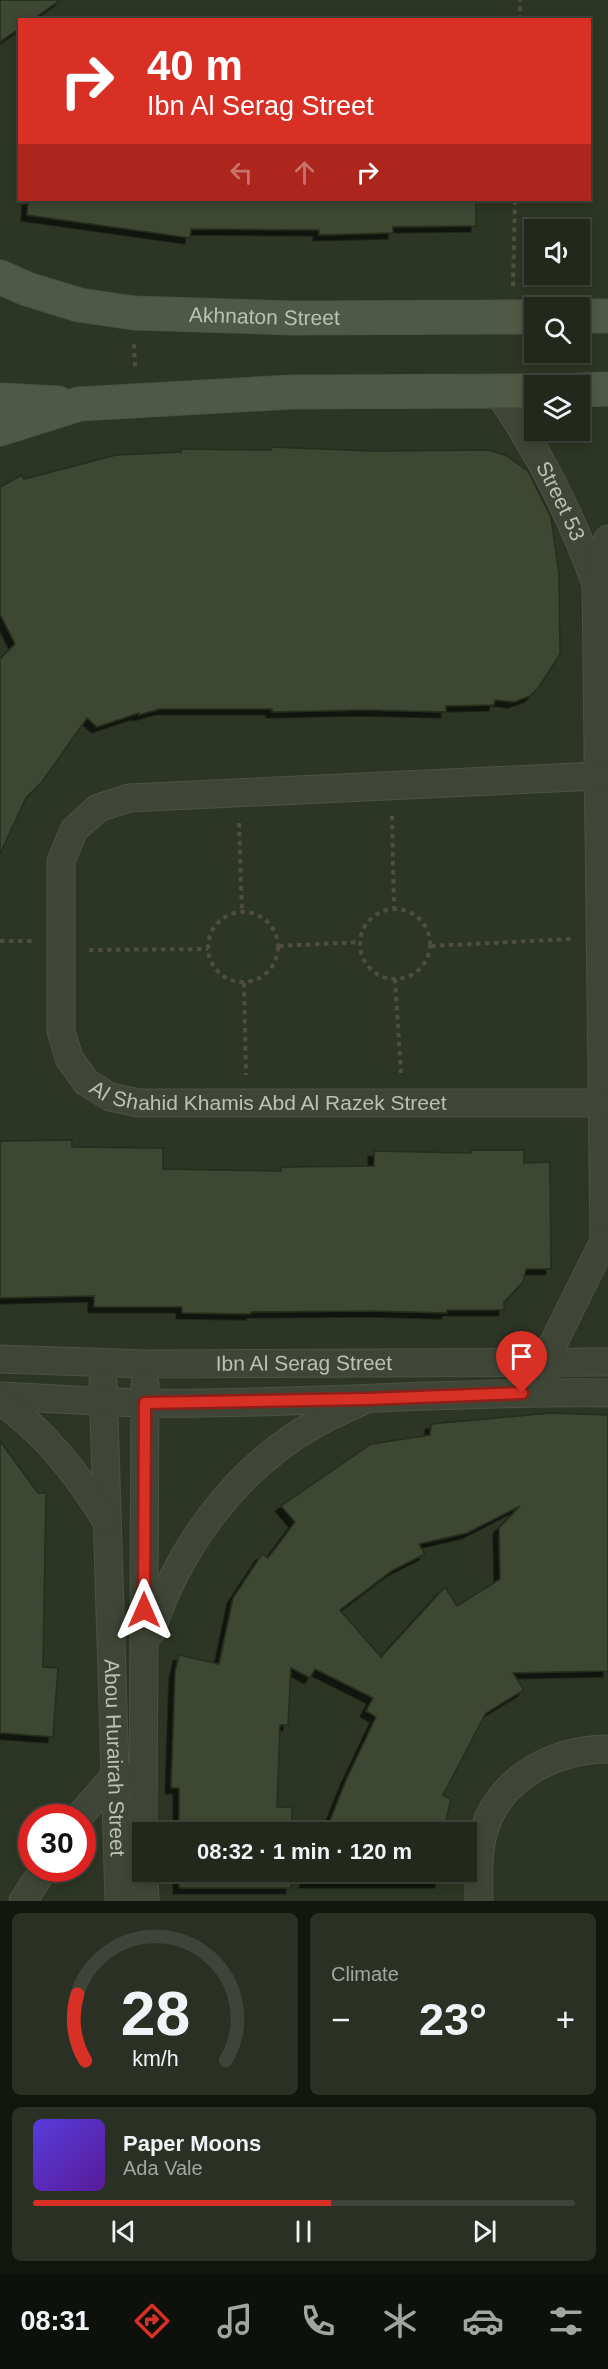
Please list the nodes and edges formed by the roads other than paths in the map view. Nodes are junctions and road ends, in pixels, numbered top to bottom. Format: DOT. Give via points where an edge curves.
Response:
graph roads {
  1 [pos="9,288"];
  2 [pos="590,316"];
  3 [pos="608,316"];
  4 [pos="523,317"];
  5 [pos="608,389"];
  6 [pos="590,390"];
  7 [pos="524,391"];
  8 [pos="498,392"];
  9 [pos="0,400"];
  10 [pos="79,404"];
  11 [pos="0,429"];
  12 [pos="608,539"];
  13 [pos="596,585"];
  14 [pos="598,776"];
  15 [pos="602,1103"];
  16 [pos="606,1247"];
  17 [pos="0,1359"];
  18 [pos="544,1362"];
  19 [pos="608,1362"];
  20 [pos="102,1363"];
  21 [pos="146,1364"];
  22 [pos="544,1392"];
  23 [pos="608,1393"];
  24 [pos="0,1396"];
  25 [pos="367,1399"];
  26 [pos="0,1401"];
  27 [pos="104,1401"];
  28 [pos="145,1403"];
  29 [pos="107,1521"];
  30 [pos="144,1656"];
  31 [pos="111,1658"];
  32 [pos="608,1749"];
  33 [pos="142,1776"];
  34 [pos="114,1777"];
  35 [pos="90,1804"];
  36 [pos="143,1822"];
  37 [pos="35,1882"];
  38 [pos="144,1882"];
  39 [pos="23,1901"];
  40 [pos="119,1901"];
  41 [pos="145,1901"];
  42 [pos="479,1901"];
  1 -- 4 [label="main road, Akhnaton Street" via="134,313 292,318"];
  2 -- 3 [label="main road"];
  5 -- 6 [label="main road"];
  7 -- 8 [label="main road"];
  8 -- 10 [label="main road" via="292,392"];
  8 -- 13 [label="street, Street 53" via="550,474 582,543"];
  9 -- 10 [label="main road"];
  10 -- 11 [label="main road"];
  12 -- 13 [label="street, Street 53"];
  13 -- 14 [label="street, Street 53"];
  14 -- 15 [label="street, Street 53"];
  14 -- 15 [label="street, Al Shahid Khamis Abd Al Razek Street" via="129,798 98,808 74,830 61,861 61,1030 69,1058 86,1082 110,1097 139,1103"];
  15 -- 16 [label="street, Street 53"];
  16 -- 18 [label="street, Street 53"];
  17 -- 20 [label="street, Ibn Al Serag Street"];
  18 -- 19 [label="street, Ibn Al Serag Street"];
  18 -- 21 [label="street, Ibn Al Serag Street"];
  18 -- 22 [label="street, Street 53"];
  20 -- 21 [label="street, Ibn Al Serag Street"];
  20 -- 27 [label="street, Abou Hurairah Street"];
  21 -- 28 [label="street, Abou Hurairah Street"];
  22 -- 23 [label="street, Ibn Al Serag Street"];
  22 -- 25 [label="street, Ibn Al Serag Street"];
  24 -- 27 [label="street, Ibn Al Serag Street"];
  25 -- 28 [label="street, Ibn Al Serag Street"];
  25 -- 30 [label="street" via="313,1425 284,1445 223,1500 189,1548 161,1600"];
  26 -- 29 [label="street" via="59,1454"];
  27 -- 28 [label="street, Ibn Al Serag Street"];
  27 -- 29 [label="street, Abou Hurairah Street"];
  28 -- 30 [label="street, Abou Hurairah Street"];
  29 -- 31 [label="street, Abou Hurairah Street"];
  30 -- 31 [label="street"];
  30 -- 33 [label="street, Abou Hurairah Street"];
  31 -- 34 [label="street, Abou Hurairah Street"];
  32 -- 42 [label="street" via="561,1755 532,1768 507,1790 489,1817 480,1848"];
  33 -- 34 [label="street"];
  33 -- 36 [label="street, Abou Hurairah Street"];
  34 -- 35 [label="street"];
  34 -- 40 [label="street, Abou Hurairah Street"];
  37 -- 39 [label="street"];
  38 -- 41 [label="street, Abou Hurairah Street"];
}
